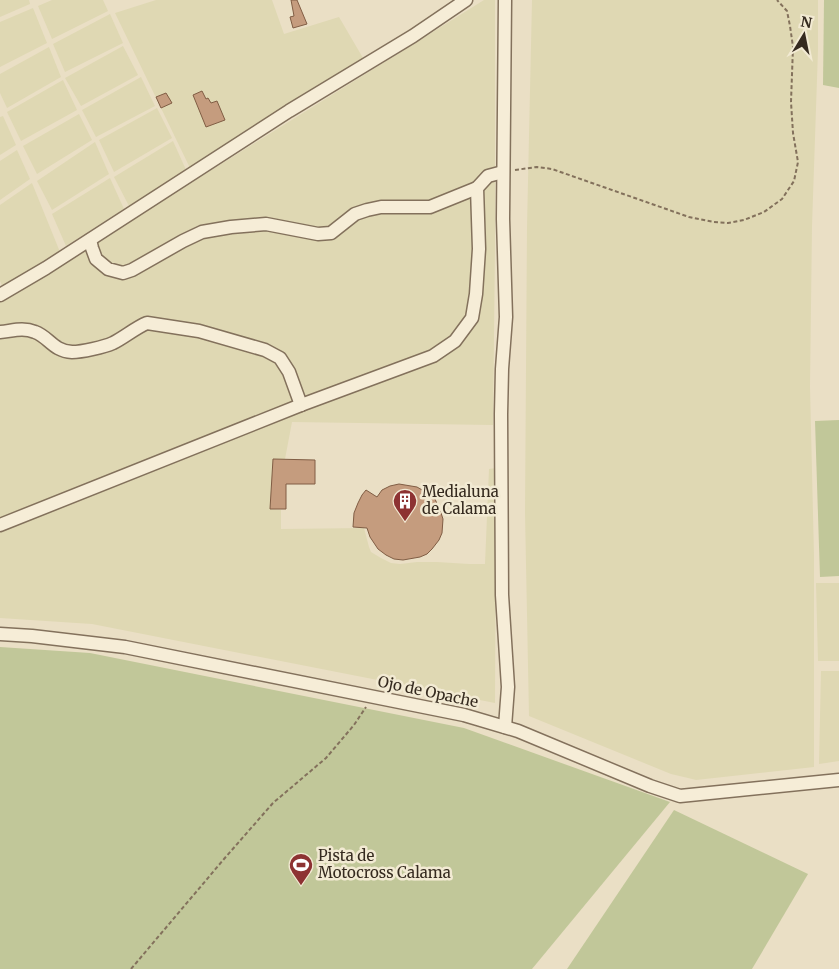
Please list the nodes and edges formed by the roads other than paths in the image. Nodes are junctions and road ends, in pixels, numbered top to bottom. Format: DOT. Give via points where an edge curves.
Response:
graph roads {
  1 [pos="466,0"];
  2 [pos="506,0"];
  3 [pos="503,172"];
  4 [pos="477,188"];
  5 [pos="90,240"];
  6 [pos="0,294"];
  7 [pos="0,332"];
  8 [pos="302,405"];
  9 [pos="0,525"];
  10 [pos="0,634"];
  11 [pos="505,727"];
  12 [pos="839,780"];
  1 -- 5 [label="street"];
  2 -- 3 [label="street"];
  3 -- 4 [label="street" via="488,176"];
  3 -- 11 [label="street" via="506,317 502,369 502,595 508,687"];
  4 -- 5 [label="street" via="430,207 367,210 356,214 331,233 318,234 266,224 202,232 123,273 108,269 96,259"];
  4 -- 8 [label="street" via="479,249 476,294 472,318 455,341 433,356"];
  5 -- 6 [label="street"];
  7 -- 8 [label="street" via="19,329 34,332 59,349 72,352 112,344 147,323 199,331 265,350 280,358"];
  8 -- 9 [label="street"];
  10 -- 11 [label="street, Ojo de Opache" via="125,647 464,715"];
  11 -- 12 [label="street, Ojo de Opache" via="680,796"];
}
